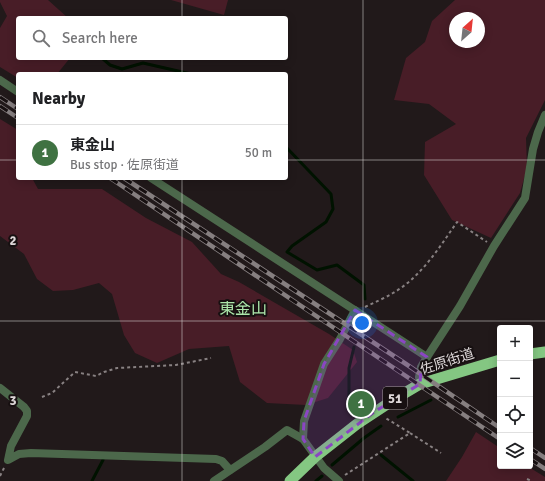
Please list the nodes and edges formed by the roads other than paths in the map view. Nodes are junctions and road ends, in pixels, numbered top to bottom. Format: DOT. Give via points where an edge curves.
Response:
graph roads {
  1 [pos="0,80"];
  2 [pos="16,91"];
  3 [pos="545,116"];
  4 [pos="154,180"];
  5 [pos="355,310"];
  6 [pos="545,352"];
  7 [pos="533,354"];
  8 [pos="427,357"];
  9 [pos="497,361"];
  10 [pos="420,384"];
  11 [pos="0,388"];
  12 [pos="303,439"];
  13 [pos="315,457"];
  14 [pos="230,470"];
  15 [pos="338,480"];
  16 [pos="214,481"];
  17 [pos="290,481"];
  1 -- 2 [label="street"];
  3 -- 8 [label="street" via="533,149 525,198"];
  4 -- 5 [label="street"];
  5 -- 8 [label="street"];
  5 -- 12 [label="street" via="324,364 304,421"];
  6 -- 7 [label="highway"];
  8 -- 10 [label="street" via="421,367"];
  9 -- 10 [label="highway, 佐原街道 / 51"];
  10 -- 13 [label="highway, 佐原街道 / 51" via="374,412"];
  11 -- 14 [label="street" via="27,411 8,460 19,454 31,453 216,459 222,461"];
  12 -- 13 [label="street"];
  12 -- 14 [label="street" via="287,430"];
  13 -- 15 [label="street"];
  13 -- 17 [label="highway, 佐原街道 / 51"];
  14 -- 16 [label="street"];
}
